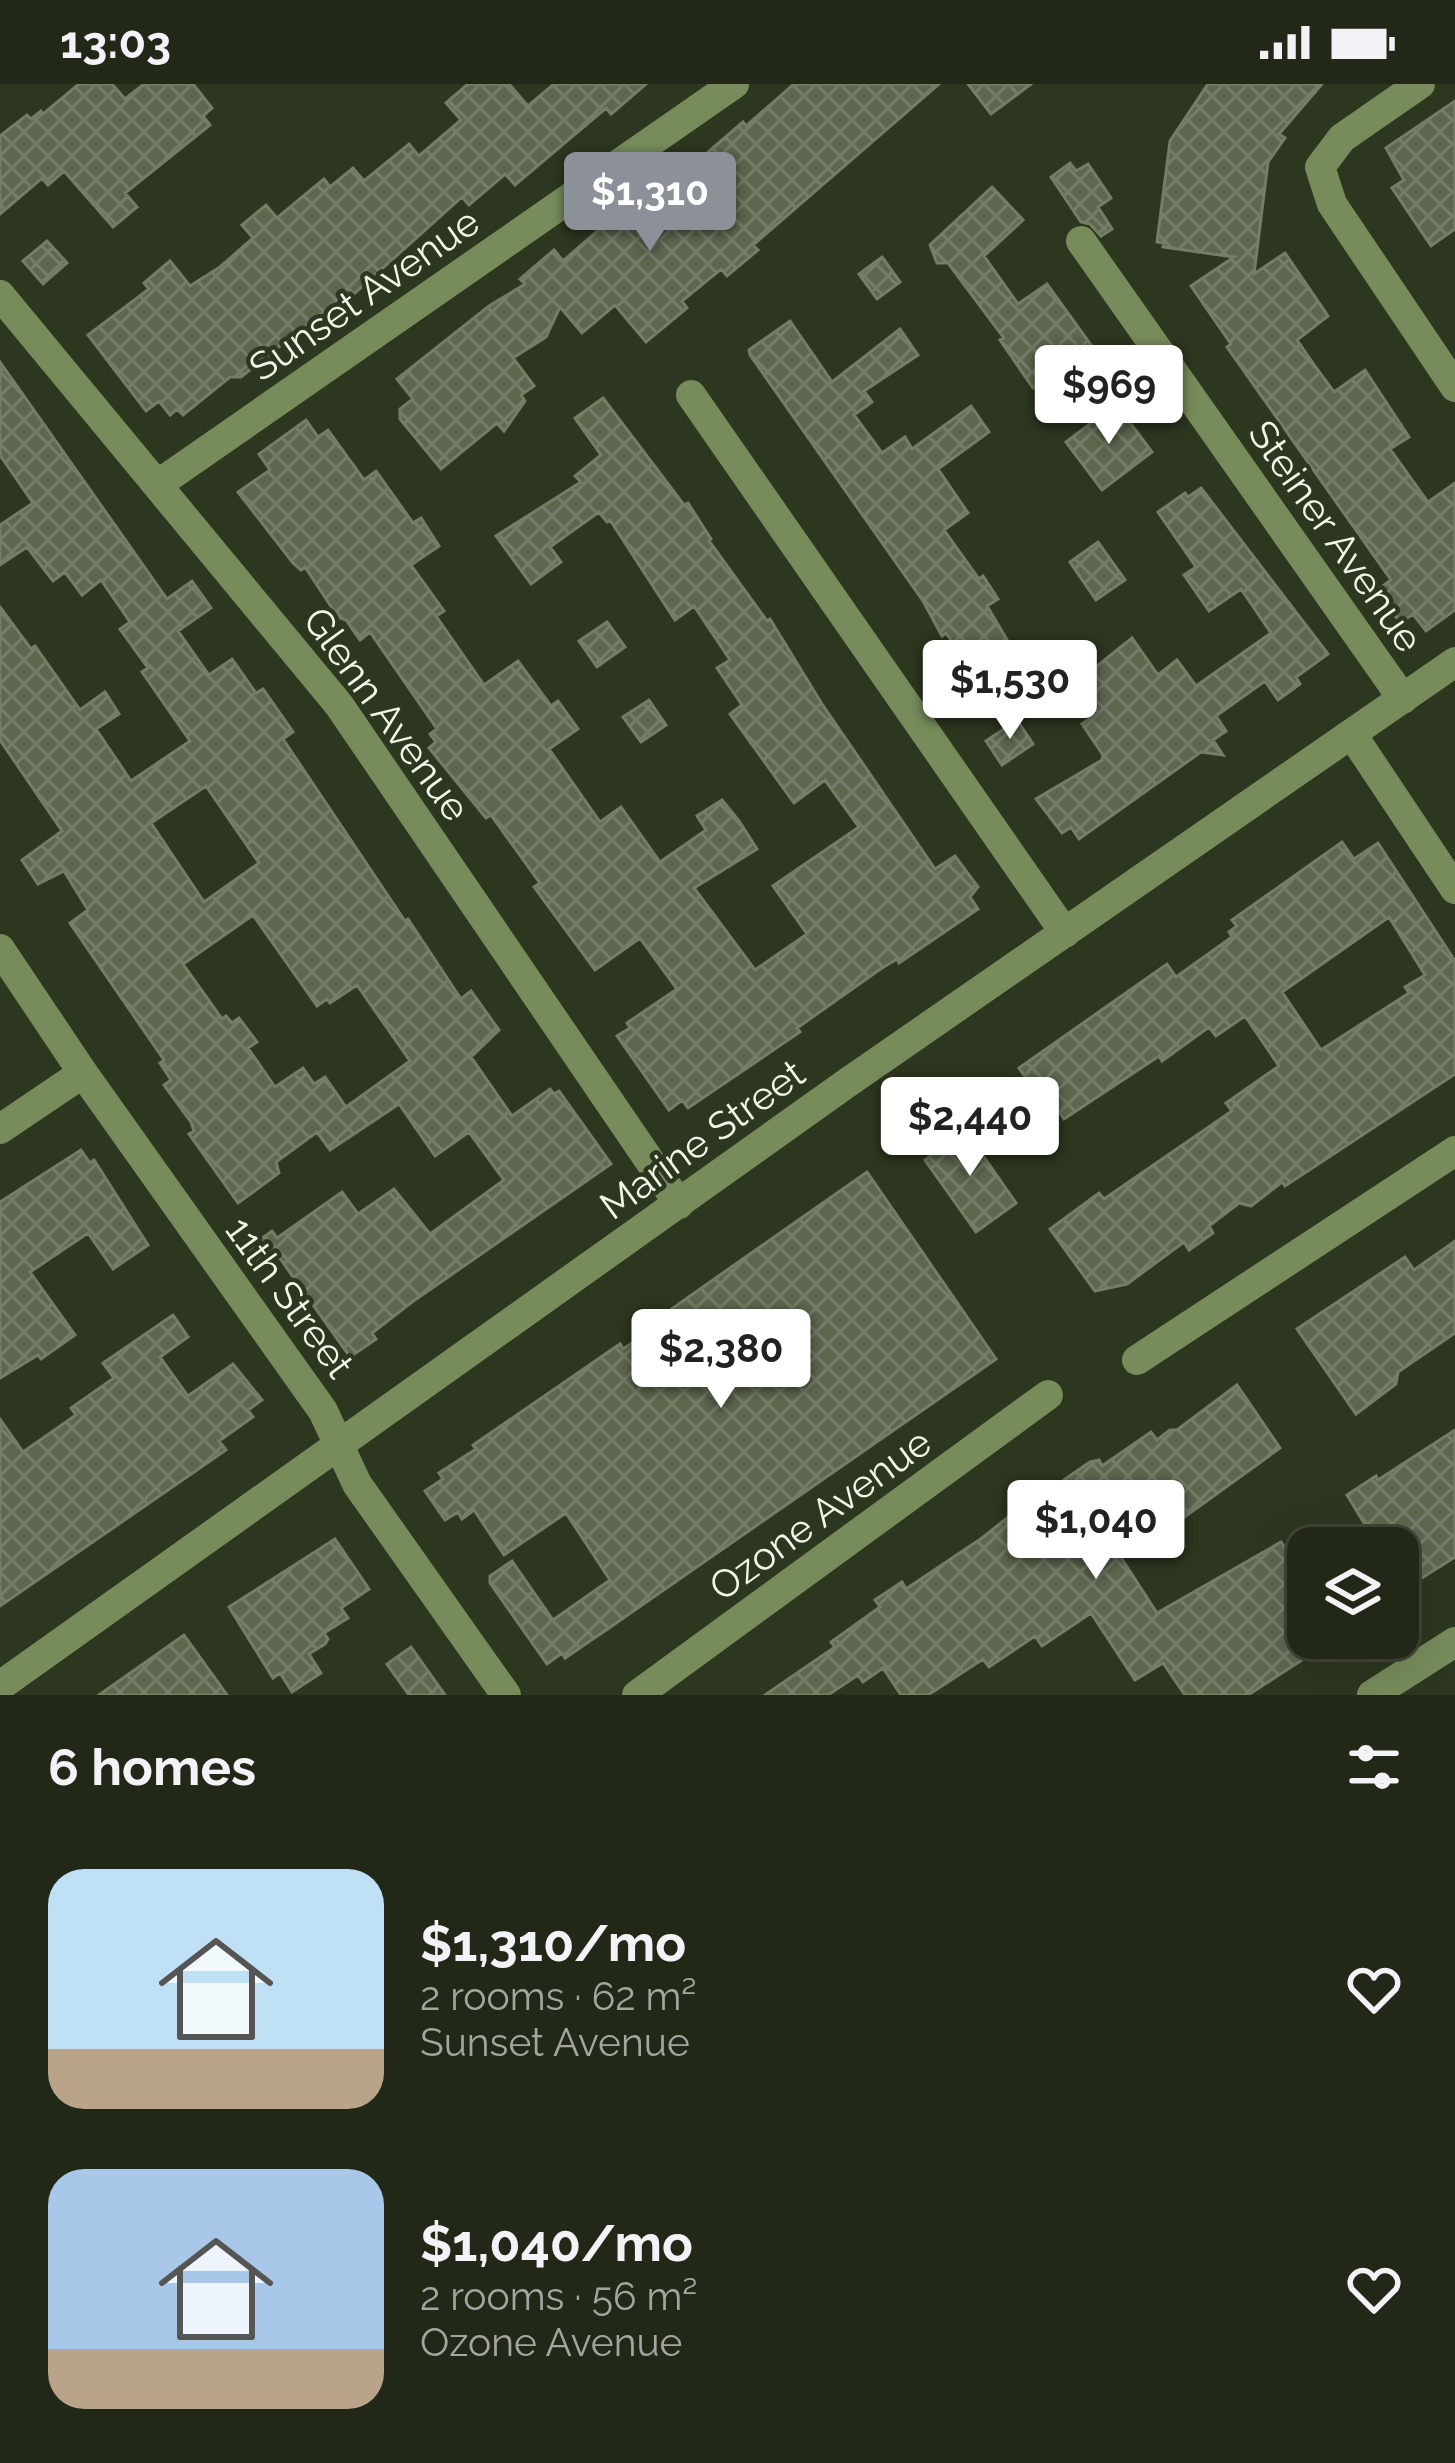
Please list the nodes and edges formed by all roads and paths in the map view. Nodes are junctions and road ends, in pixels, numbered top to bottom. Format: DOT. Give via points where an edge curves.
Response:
graph roads {
  1 [pos="734,84"];
  2 [pos="1420,84"];
  3 [pos="1081,241"];
  4 [pos="0,295"];
  5 [pos="1455,387"];
  6 [pos="691,395"];
  7 [pos="158,485"];
  8 [pos="1455,662"];
  9 [pos="1403,699"];
  10 [pos="1353,736"];
  11 [pos="1455,889"];
  12 [pos="1065,933"];
  13 [pos="0,950"];
  14 [pos="83,1073"];
  15 [pos="0,1129"];
  16 [pos="1455,1151"];
  17 [pos="680,1204"];
  18 [pos="1137,1360"];
  19 [pos="1048,1396"];
  20 [pos="338,1447"];
  21 [pos="1455,1642"];
  22 [pos="0,1686"];
  23 [pos="506,1695"];
  24 [pos="637,1695"];
  25 [pos="1372,1695"];
  1 -- 7 [label="street, Sunset Avenue"];
  2 -- 5 [label="street" via="1342,138 1320,167 1333,204"];
  3 -- 9 [label="street, Steiner Avenue"];
  4 -- 7 [label="street, Glenn Avenue"];
  6 -- 12 [label="street"];
  7 -- 17 [label="street, Glenn Avenue" via="339,705"];
  8 -- 9 [label="street, Marine Street"];
  9 -- 10 [label="street, Marine Street"];
  10 -- 11 [label="street"];
  10 -- 12 [label="street, Marine Street"];
  12 -- 17 [label="street, Marine Street"];
  13 -- 14 [label="street, 11th Street"];
  14 -- 15 [label="street"];
  14 -- 20 [label="street, 11th Street" via="323,1411"];
  16 -- 18 [label="street"];
  17 -- 20 [label="street, Marine Street"];
  19 -- 24 [label="street, Ozone Avenue"];
  20 -- 22 [label="street, Marine Street"];
  20 -- 23 [label="street, 11th Street"];
  21 -- 25 [label="street"];
}
